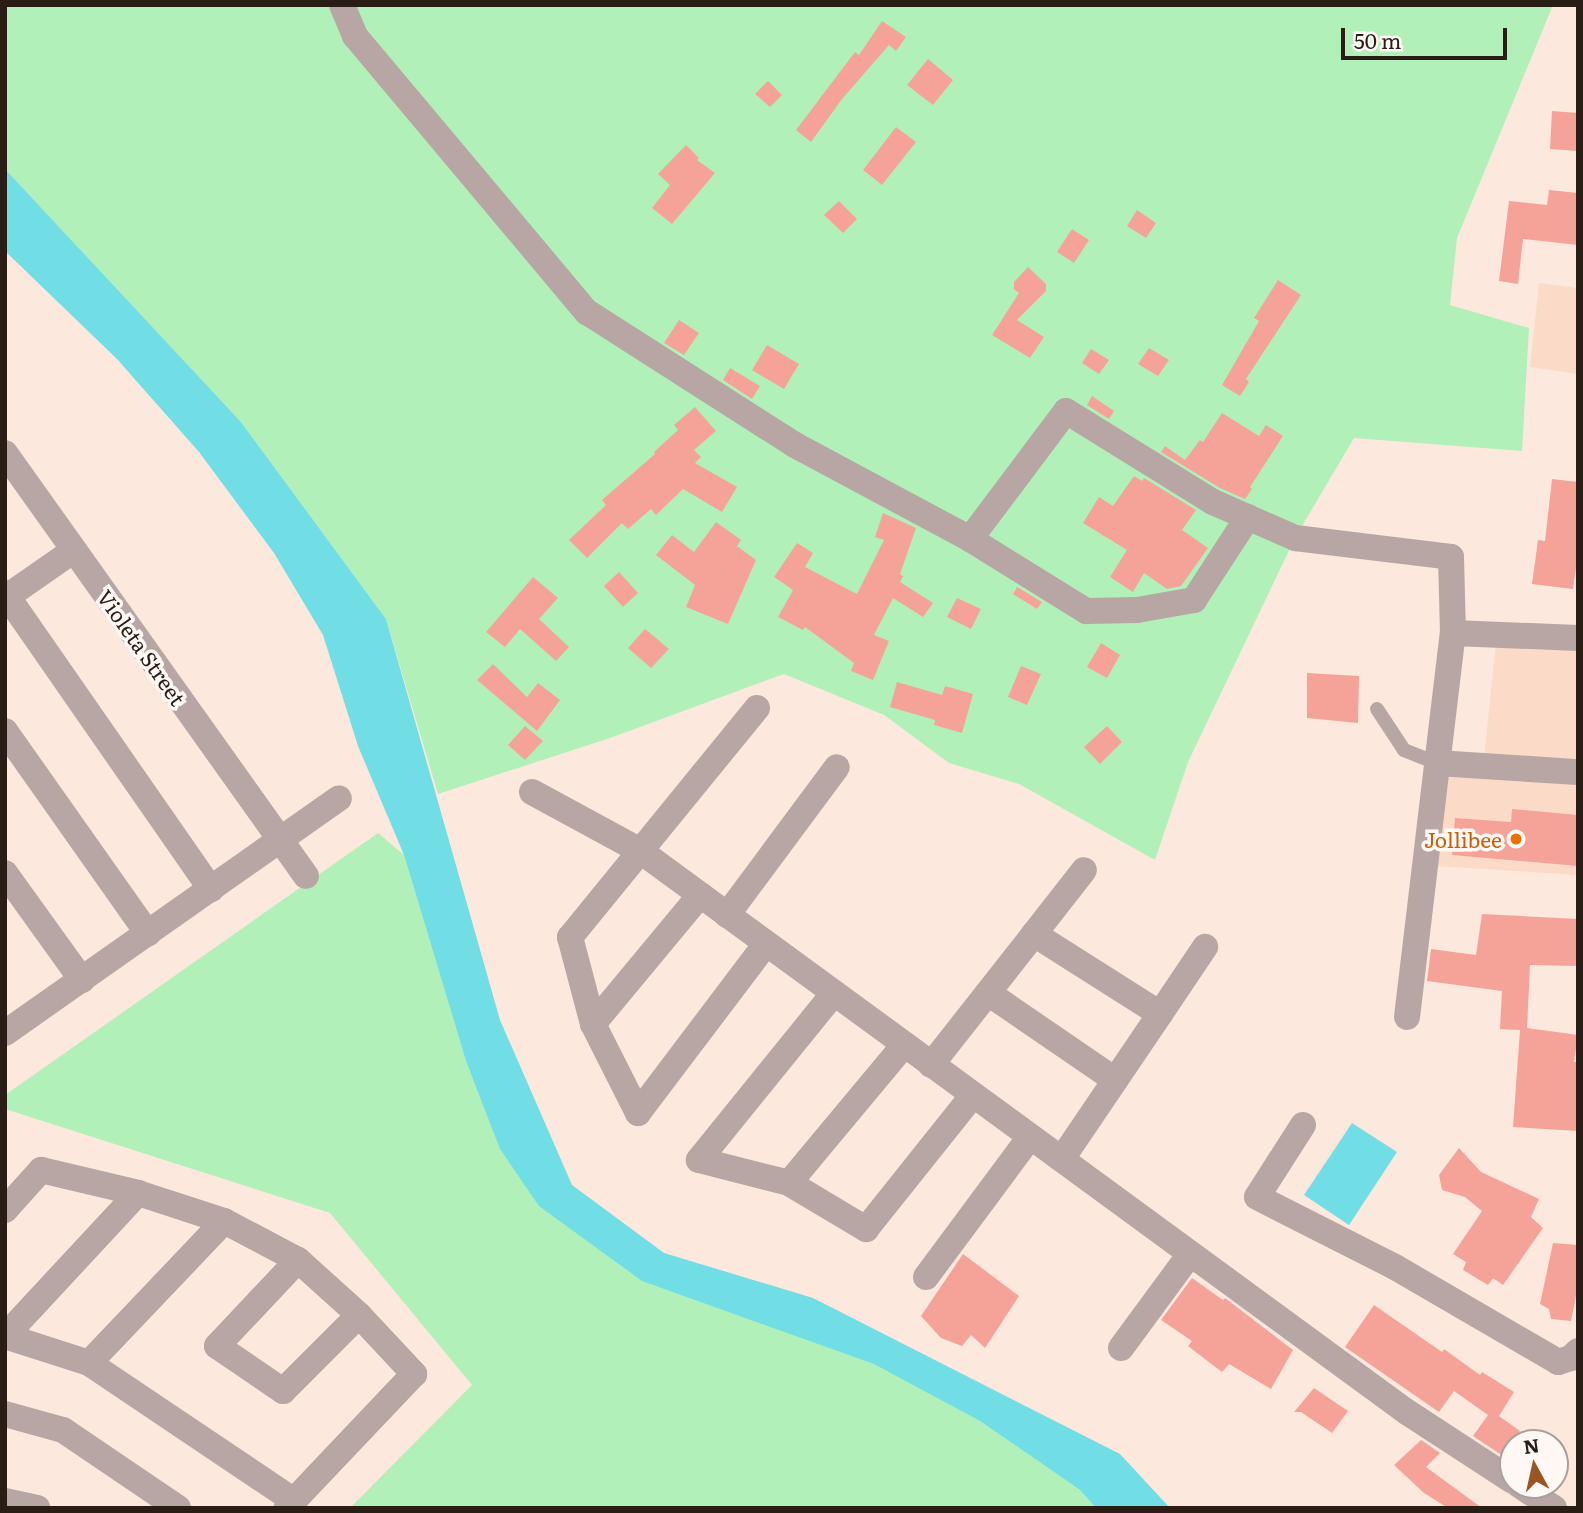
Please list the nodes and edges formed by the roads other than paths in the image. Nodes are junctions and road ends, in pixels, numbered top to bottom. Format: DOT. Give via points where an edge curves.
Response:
graph roads {
  1 [pos="342,5"];
  2 [pos="5,453"];
  3 [pos="1248,517"];
  4 [pos="970,539"];
  5 [pos="74,550"];
  6 [pos="6,596"];
  7 [pos="1453,633"];
  8 [pos="1578,638"];
  9 [pos="757,708"];
  10 [pos="1377,709"];
  11 [pos="5,731"];
  12 [pos="1437,762"];
  13 [pos="837,767"];
  14 [pos="1578,772"];
  15 [pos="532,792"];
  16 [pos="339,799"];
  17 [pos="279,841"];
  18 [pos="639,850"];
  19 [pos="1084,870"];
  20 [pos="5,873"];
  21 [pos="306,876"];
  22 [pos="211,890"];
  23 [pos="700,895"];
  24 [pos="727,915"];
  25 [pos="148,934"];
  26 [pos="1034,934"];
  27 [pos="766,944"];
  28 [pos="1205,947"];
  29 [pos="82,980"];
  30 [pos="834,993"];
  31 [pos="988,993"];
  32 [pos="1160,1014"];
  33 [pos="1407,1017"];
  34 [pos="593,1024"];
  35 [pos="8,1025"];
  36 [pos="904,1045"];
  37 [pos="931,1065"];
  38 [pos="1115,1080"];
  39 [pos="973,1095"];
  40 [pos="1303,1125"];
  41 [pos="1030,1137"];
  42 [pos="1062,1159"];
  43 [pos="789,1183"];
  44 [pos="138,1193"];
  45 [pos="5,1210"];
  46 [pos="224,1221"];
  47 [pos="1190,1254"];
  48 [pos="298,1260"];
  49 [pos="926,1277"];
  50 [pos="359,1315"];
  51 [pos="1121,1348"];
  52 [pos="1578,1351"];
  53 [pos="89,1363"];
  54 [pos="5,1414"];
  55 [pos="1499,1472"];
  56 [pos="5,1501"];
  57 [pos="290,1504"];
  58 [pos="37,1508"];
  59 [pos="178,1508"];
  1 -- 4 [label="street" via="355,36 587,312 795,445"];
  2 -- 5 [label="street, Violeta Street"];
  3 -- 4 [label="street" via="1194,600 1137,610 1086,611"];
  3 -- 4 [label="street" via="1213,502 1066,411"];
  3 -- 7 [label="street" via="1295,538 1451,557"];
  5 -- 6 [label="street"];
  5 -- 17 [label="street, Violeta Street"];
  6 -- 22 [label="street"];
  7 -- 8 [label="street"];
  7 -- 12 [label="street"];
  9 -- 18 [label="street"];
  10 -- 12 [label="lane" via="1405,750"];
  11 -- 25 [label="street"];
  12 -- 14 [label="street"];
  12 -- 33 [label="street"];
  13 -- 24 [label="street"];
  15 -- 18 [label="street"];
  16 -- 17 [label="street"];
  17 -- 21 [label="street, Violeta Street"];
  17 -- 22 [label="street"];
  18 -- 23 [label="street"];
  18 -- 34 [label="street" via="570,937"];
  19 -- 26 [label="street"];
  20 -- 29 [label="street"];
  22 -- 25 [label="street"];
  23 -- 24 [label="street"];
  23 -- 34 [label="street"];
  24 -- 27 [label="street"];
  25 -- 29 [label="street"];
  26 -- 31 [label="street"];
  26 -- 32 [label="street"];
  27 -- 30 [label="street"];
  27 -- 34 [label="street" via="638,1113"];
  28 -- 32 [label="street"];
  29 -- 35 [label="street"];
  30 -- 36 [label="street"];
  30 -- 43 [label="street" via="699,1160"];
  31 -- 37 [label="street"];
  31 -- 38 [label="street"];
  32 -- 38 [label="street"];
  36 -- 37 [label="street"];
  36 -- 43 [label="street"];
  37 -- 39 [label="street"];
  38 -- 42 [label="street"];
  39 -- 41 [label="street"];
  39 -- 43 [label="street" via="866,1229"];
  40 -- 52 [label="street" via="1257,1197 1395,1267 1558,1362"];
  41 -- 42 [label="street"];
  41 -- 49 [label="street"];
  42 -- 47 [label="street"];
  44 -- 45 [label="street" via="41,1170"];
  44 -- 46 [label="street"];
  44 -- 53 [label="street" via="5,1336"];
  46 -- 48 [label="street"];
  46 -- 53 [label="street"];
  47 -- 51 [label="street"];
  47 -- 55 [label="street" via="1407,1412"];
  48 -- 50 [label="street"];
  48 -- 50 [label="street" via="217,1346 283,1391"];
  50 -- 57 [label="street" via="414,1374"];
  53 -- 57 [label="street"];
  54 -- 59 [label="street" via="63,1430"];
  56 -- 58 [label="street"];
}
